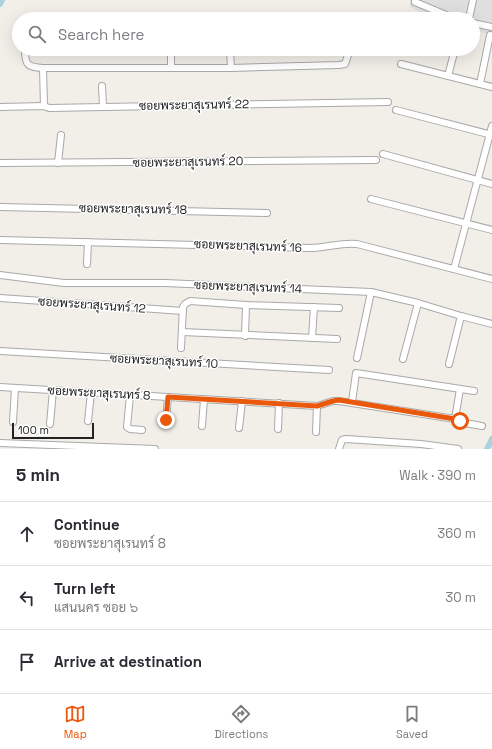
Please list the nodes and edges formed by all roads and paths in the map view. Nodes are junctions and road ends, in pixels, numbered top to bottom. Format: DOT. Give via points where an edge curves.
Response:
graph roads {
  1 [pos="473,0"];
  2 [pos="415,2"];
  3 [pos="439,12"];
  4 [pos="470,12"];
  5 [pos="480,24"];
  6 [pos="492,27"];
  7 [pos="490,35"];
  8 [pos="25,56"];
  9 [pos="171,56"];
  10 [pos="230,56"];
  11 [pos="348,56"];
  12 [pos="453,56"];
  13 [pos="401,64"];
  14 [pos="43,68"];
  15 [pos="171,68"];
  16 [pos="230,68"];
  17 [pos="448,76"];
  18 [pos="480,84"];
  19 [pos="102,86"];
  20 [pos="492,87"];
  21 [pos="388,102"];
  22 [pos="44,106"];
  23 [pos="0,107"];
  24 [pos="103,107"];
  25 [pos="396,110"];
  26 [pos="492,126"];
  27 [pos="491,134"];
  28 [pos="61,135"];
  29 [pos="383,154"];
  30 [pos="376,160"];
  31 [pos="0,163"];
  32 [pos="58,163"];
  33 [pos="478,180"];
  34 [pos="492,184"];
  35 [pos="371,199"];
  36 [pos="0,207"];
  37 [pos="267,212"];
  38 [pos="466,224"];
  39 [pos="492,230"];
  40 [pos="0,240"];
  41 [pos="88,242"];
  42 [pos="87,264"];
  43 [pos="454,269"];
  44 [pos="0,275"];
  45 [pos="492,279"];
  46 [pos="371,292"];
  47 [pos="0,298"];
  48 [pos="418,303"];
  49 [pos="246,305"];
  50 [pos="314,307"];
  51 [pos="339,308"];
  52 [pos="183,311"];
  53 [pos="461,316"];
  54 [pos="492,324"];
  55 [pos="182,332"];
  56 [pos="245,336"];
  57 [pos="312,338"];
  58 [pos="337,339"];
  59 [pos="181,348"];
  60 [pos="0,351"];
  61 [pos="357,358"];
  62 [pos="403,359"];
  63 [pos="450,364"];
  64 [pos="329,370"];
  65 [pos="0,388"];
  66 [pos="15,388"];
  67 [pos="460,389"];
  68 [pos="53,390"];
  69 [pos="474,391"];
  70 [pos="91,393"];
  71 [pos="130,395"];
  72 [pos="168,397"];
  73 [pos="204,399"];
  74 [pos="242,401"];
  75 [pos="352,402"];
  76 [pos="279,403"];
  77 [pos="317,406"];
  78 [pos="455,419"];
  79 [pos="166,420"];
  80 [pos="88,421"];
  81 [pos="13,422"];
  82 [pos="50,424"];
  83 [pos="202,426"];
  84 [pos="482,426"];
  85 [pos="239,428"];
  86 [pos="278,429"];
  87 [pos="142,430"];
  88 [pos="316,432"];
  89 [pos="0,443"];
  90 [pos="154,449"];
  91 [pos="339,449"];
  92 [pos="458,449"];
  1 -- 4 [label="street"];
  2 -- 3 [label="street"];
  5 -- 6 [label="street"];
  7 -- 18 [label="street"];
  8 -- 14 [label="street" via="28,65"];
  9 -- 15 [label="street"];
  10 -- 16 [label="street"];
  11 -- 16 [label="street" via="345,64 339,65"];
  12 -- 17 [label="street"];
  13 -- 17 [label="street"];
  14 -- 15 [label="street"];
  14 -- 22 [label="street"];
  15 -- 16 [label="street"];
  17 -- 18 [label="street"];
  18 -- 20 [label="street"];
  19 -- 24 [label="street"];
  21 -- 24 [label="street, ซอยพระยาสุเรนทร์ 22"];
  22 -- 23 [label="street, ซอยพระยาสุเรนทร์ 22"];
  22 -- 24 [label="street, ซอยพระยาสุเรนทร์ 22"];
  25 -- 27 [label="street"];
  26 -- 27 [label="street"];
  27 -- 33 [label="street"];
  28 -- 32 [label="street"];
  29 -- 33 [label="street"];
  30 -- 32 [label="street, ซอยพระยาสุเรนทร์ 20"];
  31 -- 32 [label="street, ซอยพระยาสุเรนทร์ 20"];
  33 -- 34 [label="street"];
  33 -- 38 [label="street"];
  35 -- 38 [label="street"];
  36 -- 37 [label="street, ซอยพระยาสุเรนทร์ 18"];
  38 -- 39 [label="street"];
  38 -- 43 [label="street"];
  40 -- 41 [label="street, ซอยพระยาสุเรนทร์ 16"];
  41 -- 42 [label="street"];
  41 -- 43 [label="street, ซอยพระยาสุเรนทร์ 16" via="310,248 351,243"];
  43 -- 45 [label="street, ซอยพระยาสุเรนทร์ 16"];
  44 -- 46 [label="street, ซอยพระยาสุเรนทร์ 14" via="64,283 172,284"];
  46 -- 48 [label="street, ซอยพระยาสุเรนทร์ 14"];
  46 -- 61 [label="street"];
  47 -- 52 [label="street, ซอยพระยาสุเรนทร์ 12"];
  48 -- 53 [label="street, ซอยพระยาสุเรนทร์ 14"];
  48 -- 62 [label="street"];
  49 -- 50 [label="street"];
  49 -- 52 [label="street" via="190,301 185,304"];
  49 -- 56 [label="street"];
  50 -- 51 [label="street"];
  50 -- 57 [label="street"];
  52 -- 55 [label="street"];
  53 -- 54 [label="street, ซอยพระยาสุเรนทร์ 14"];
  53 -- 63 [label="street"];
  55 -- 56 [label="street"];
  55 -- 59 [label="street"];
  56 -- 57 [label="street"];
  57 -- 58 [label="street"];
  60 -- 64 [label="street, ซอยพระยาสุเรนทร์ 10"];
  65 -- 66 [label="street, ซอยพระยาสุเรนทร์ 8"];
  66 -- 68 [label="street, ซอยพระยาสุเรนทร์ 8"];
  66 -- 81 [label="street"];
  67 -- 69 [label="street"];
  67 -- 75 [label="street" via="356,373"];
  67 -- 78 [label="street"];
  68 -- 70 [label="street, ซอยพระยาสุเรนทร์ 8"];
  68 -- 82 [label="street"];
  70 -- 71 [label="street, ซอยพระยาสุเรนทร์ 8"];
  70 -- 80 [label="street"];
  71 -- 72 [label="street, ซอยพระยาสุเรนทร์ 8"];
  71 -- 87 [label="street" via="127,427"];
  72 -- 73 [label="street, ซอยพระยาสุเรนทร์ 8"];
  72 -- 79 [label="street"];
  73 -- 74 [label="street, ซอยพระยาสุเรนทร์ 8"];
  73 -- 83 [label="street"];
  74 -- 76 [label="street, ซอยพระยาสุเรนทร์ 8"];
  74 -- 85 [label="street"];
  75 -- 77 [label="street, ซอยพระยาสุเรนทร์ 8" via="333,401"];
  75 -- 78 [label="street, ซอยพระยาสุเรนทร์ 8"];
  76 -- 77 [label="street, ซอยพระยาสุเรนทร์ 8"];
  76 -- 86 [label="street"];
  77 -- 88 [label="street"];
  78 -- 84 [label="street, ซอยพระยาสุเรนทร์ 8"];
  89 -- 90 [label="street"];
  91 -- 92 [label="street" via="342,440 346,439"];
}
